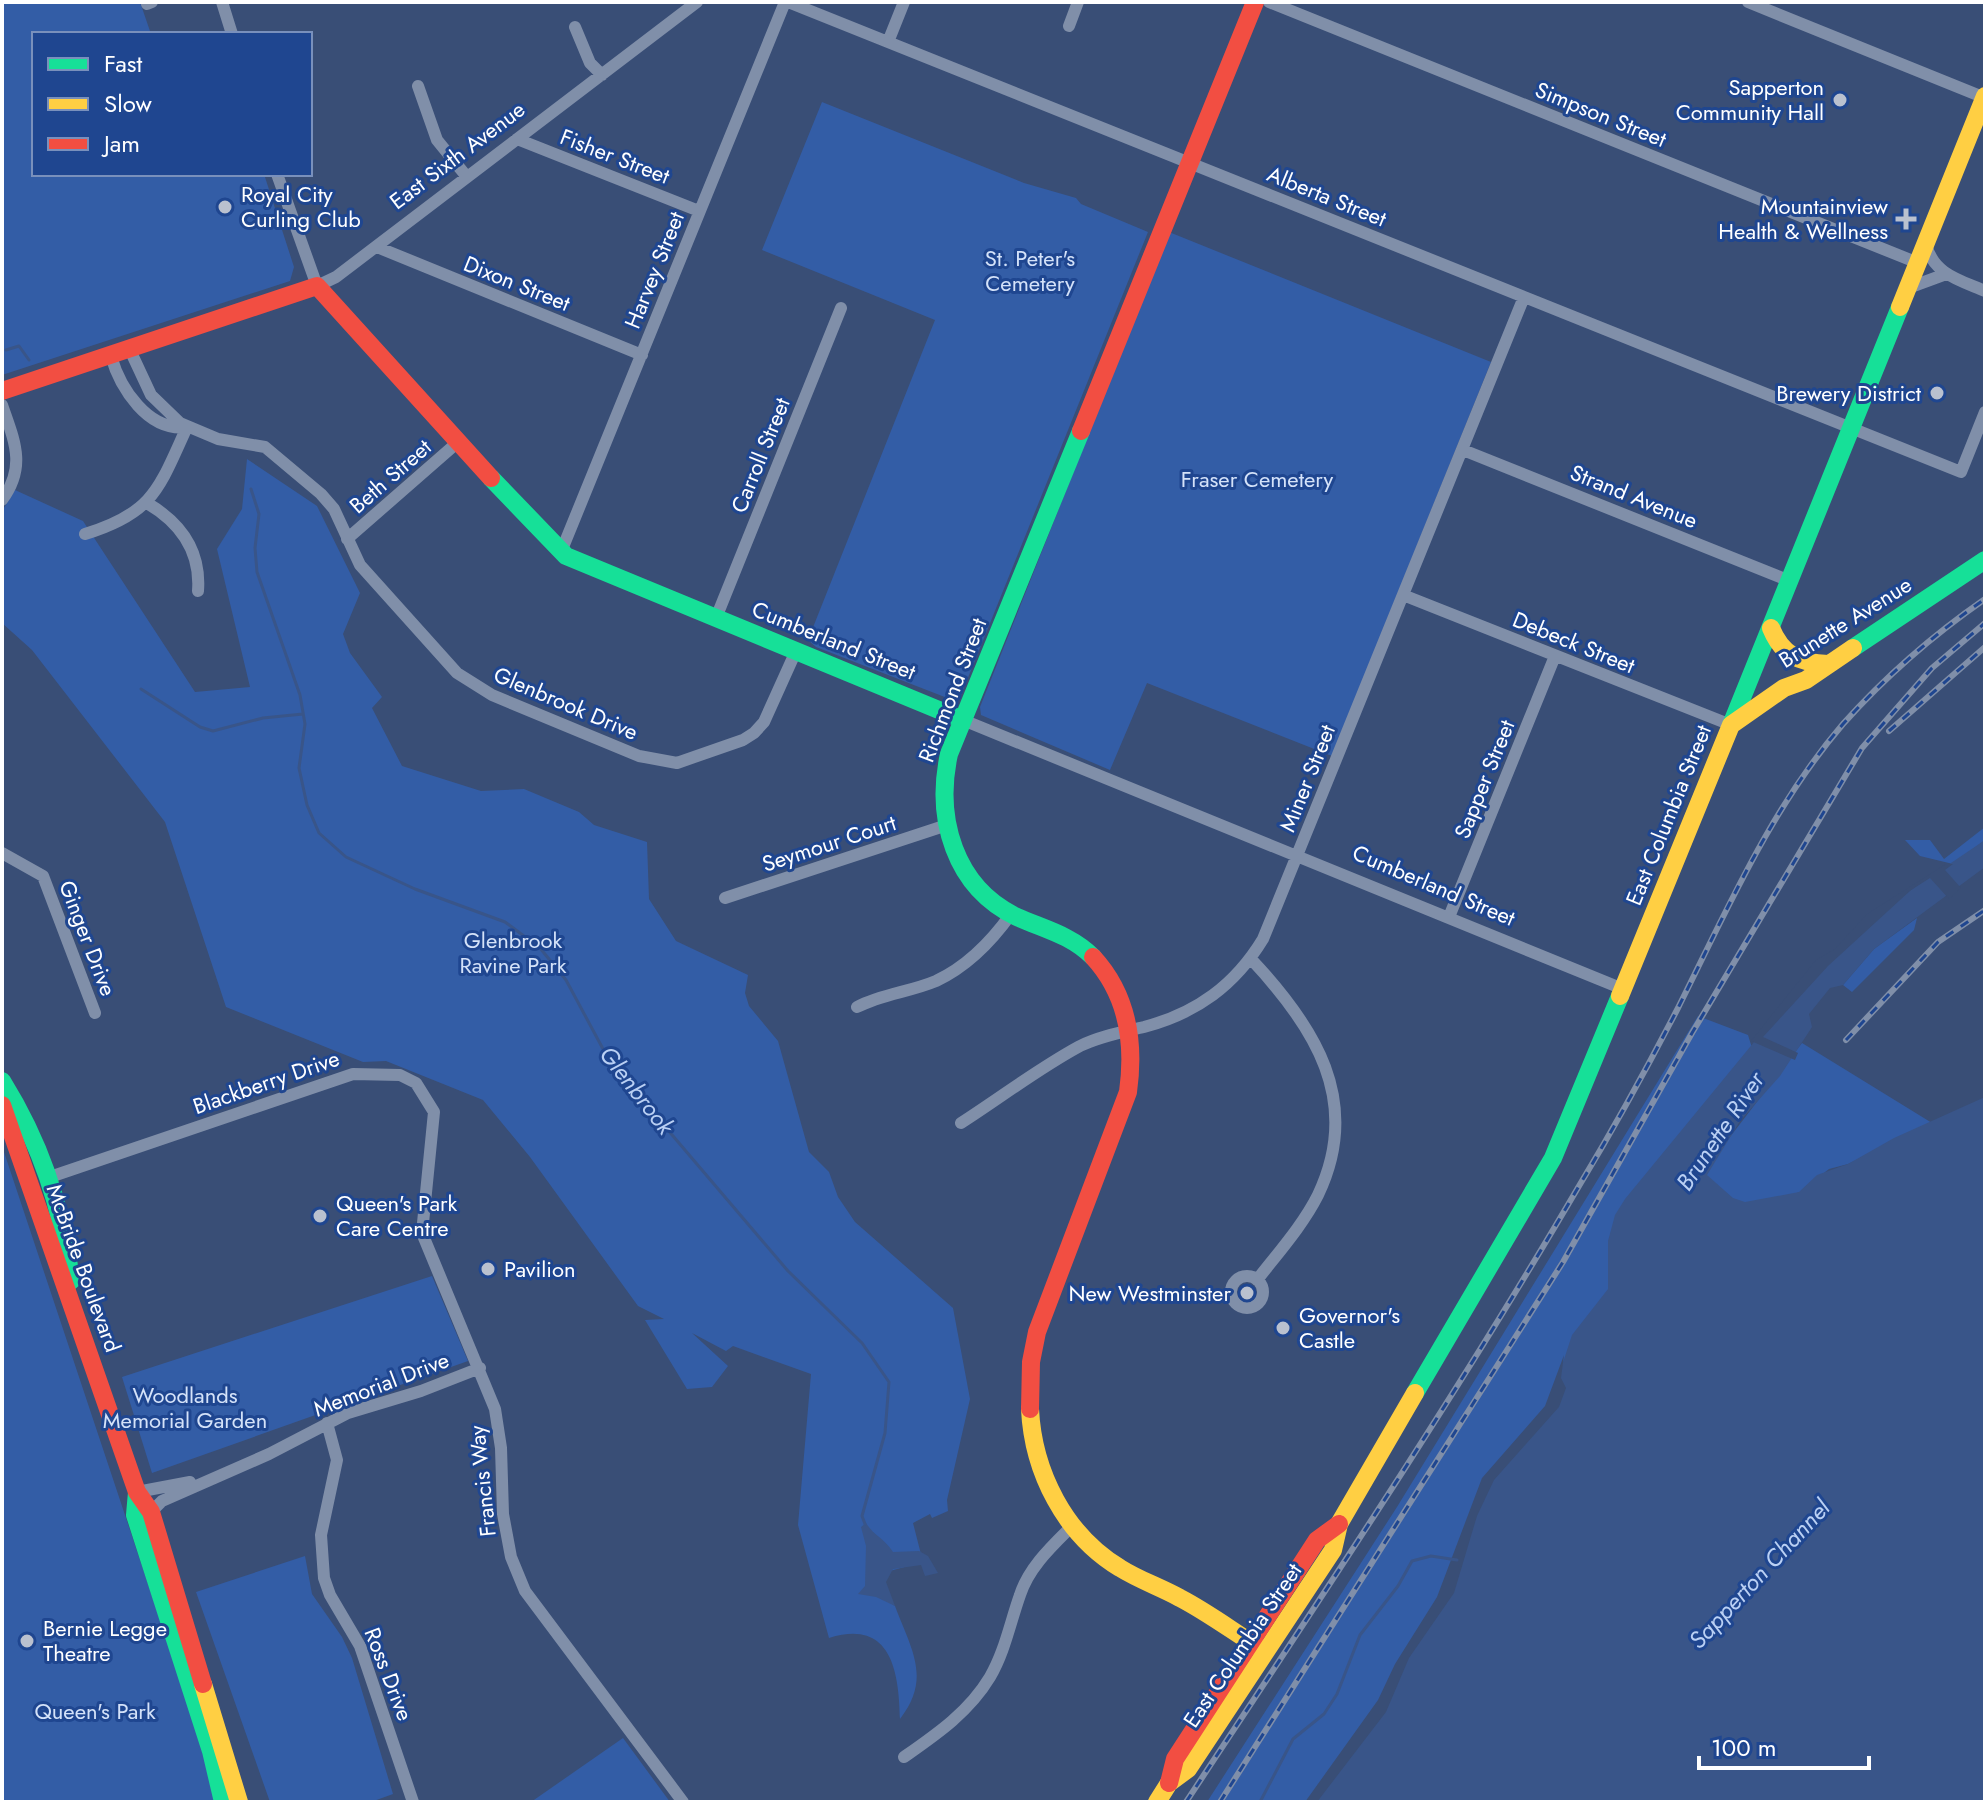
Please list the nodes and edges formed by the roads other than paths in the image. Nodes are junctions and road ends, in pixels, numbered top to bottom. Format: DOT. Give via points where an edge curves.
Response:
graph roads {
  1 [pos="222,2"];
  2 [pos="697,2"];
  3 [pos="786,2"];
  4 [pos="904,2"];
  5 [pos="1078,2"];
  6 [pos="1255,2"];
  7 [pos="1269,2"];
  8 [pos="1748,2"];
  9 [pos="1069,26"];
  10 [pos="575,27"];
  11 [pos="231,32"];
  12 [pos="888,42"];
  13 [pos="602,75"];
  14 [pos="418,86"];
  15 [pos="1985,97"];
  16 [pos="517,139"];
  17 [pos="1191,163"];
  18 [pos="278,176"];
  19 [pos="467,177"];
  20 [pos="699,211"];
  21 [pos="1926,244"];
  22 [pos="377,247"];
  23 [pos="1918,263"];
  24 [pos="1946,274"];
  25 [pos="317,286"];
  26 [pos="1908,288"];
  27 [pos="1985,291"];
  28 [pos="1524,297"];
  29 [pos="841,308"];
  30 [pos="130,350"];
  31 [pos="642,355"];
  32 [pos="111,356"];
  33 [pos="2,391"];
  34 [pos="2,405"];
  35 [pos="1985,412"];
  36 [pos="187,427"];
  37 [pos="1851,430"];
  38 [pos="458,442"];
  39 [pos="1463,450"];
  40 [pos="2,500"];
  41 [pos="147,503"];
  42 [pos="85,534"];
  43 [pos="347,539"];
  44 [pos="561,552"];
  45 [pos="1985,560"];
  46 [pos="1790,581"];
  47 [pos="198,591"];
  48 [pos="1403,595"];
  49 [pos="716,618"];
  50 [pos="1771,628"];
  51 [pos="796,651"];
  52 [pos="1555,656"];
  53 [pos="1828,664"];
  54 [pos="1806,680"];
  55 [pos="963,720"];
  56 [pos="1731,725"];
  57 [pos="1719,754"];
  58 [pos="944,826"];
  59 [pos="2,853"];
  60 [pos="1298,855"];
  61 [pos="725,898"];
  62 [pos="1011,914"];
  63 [pos="1449,917"];
  64 [pos="1251,959"];
  65 [pos="1623,989"];
  66 [pos="857,1007"];
  67 [pos="95,1013"];
  68 [pos="1130,1030"];
  69 [pos="2,1081"];
  70 [pos="2,1105"];
  71 [pos="961,1123"];
  72 [pos="47,1178"];
  73 [pos="430,1258"];
  74 [pos="1257,1280"];
  75 [pos="72,1301"];
  76 [pos="480,1368"];
  77 [pos="327,1423"];
  78 [pos="208,1478"];
  79 [pos="137,1492"];
  80 [pos="151,1512"];
  81 [pos="1072,1526"];
  82 [pos="1259,1648"];
  83 [pos="904,1757"];
  84 [pos="236,1796"];
  85 [pos="223,1802"];
  86 [pos="413,1802"];
  87 [pos="683,1802"];
  88 [pos="1157,1802"];
  1 -- 11 [label="street"];
  2 -- 13 [label="street, East Sixth Avenue"];
  3 -- 12 [label="street, Alberta Street"];
  3 -- 20 [label="street, Harvey Street"];
  4 -- 12 [label="street"];
  5 -- 9 [label="street"];
  6 -- 17 [label="street, Richmond Street"];
  7 -- 23 [label="street, Simpson Street"];
  8 -- 15 [label="street"];
  10 -- 13 [label="street" via="590,63"];
  12 -- 17 [label="street, Alberta Street"];
  13 -- 16 [label="street, East Sixth Avenue"];
  14 -- 19 [label="street" via="437,140"];
  15 -- 21 [label="street, East Columbia Street"];
  16 -- 19 [label="street, East Sixth Avenue"];
  16 -- 20 [label="street, Fisher Street"];
  17 -- 28 [label="street, Alberta Street"];
  17 -- 55 [label="street, Richmond Street"];
  18 -- 25 [label="street, Cumberland Street"];
  19 -- 22 [label="street, East Sixth Avenue"];
  20 -- 31 [label="street, Harvey Street"];
  21 -- 23 [label="street, East Columbia Street"];
  21 -- 24 [label="street" via="1930,258"];
  22 -- 25 [label="street, East Sixth Avenue"];
  22 -- 31 [label="street, Dixon Street"];
  23 -- 26 [label="street, East Columbia Street"];
  24 -- 26 [label="street"];
  24 -- 27 [label="street"];
  25 -- 30 [label="street, East Sixth Avenue"];
  25 -- 38 [label="street, Cumberland Street"];
  26 -- 37 [label="street, East Columbia Street"];
  28 -- 37 [label="street, Alberta Street"];
  28 -- 39 [label="street, Miner Street"];
  29 -- 49 [label="street, Carroll Street"];
  30 -- 32 [label="street, East Sixth Avenue"];
  30 -- 36 [label="street, Glenbrook Drive" via="151,395"];
  31 -- 44 [label="street, Harvey Street"];
  32 -- 33 [label="street, East Sixth Avenue"];
  32 -- 36 [label="street, Glenbrook Drive" via="120,382 137,405 169,426"];
  34 -- 40 [label="street" via="19,458 12,487"];
  35 -- 37 [label="street, Alberta Street" via="1961,472"];
  36 -- 41 [label="street"];
  36 -- 43 [label="street, Glenbrook Drive" via="272,452 329,501"];
  37 -- 46 [label="street, East Columbia Street"];
  38 -- 43 [label="street, Beth Street"];
  38 -- 44 [label="street, Cumberland Street"];
  39 -- 46 [label="street, Strand Avenue"];
  39 -- 48 [label="street, Miner Street"];
  41 -- 42 [label="street" via="122,521"];
  41 -- 47 [label="street" via="187,538 200,568"];
  43 -- 51 [label="street, Glenbrook Drive" via="360,565 471,684 658,762 692,759 754,733"];
  44 -- 49 [label="street, Cumberland Street"];
  45 -- 53 [label="street, Brunette Avenue"];
  46 -- 50 [label="street, East Columbia Street"];
  48 -- 52 [label="street, Debeck Street"];
  48 -- 60 [label="street, Miner Street"];
  49 -- 51 [label="street, Cumberland Street"];
  50 -- 53 [label="street" via="1787,656 1806,664"];
  50 -- 56 [label="street, East Columbia Street"];
  51 -- 55 [label="street, Cumberland Street"];
  52 -- 56 [label="street, Debeck Street"];
  52 -- 63 [label="street, Sapper Street"];
  53 -- 54 [label="street, Brunette Avenue"];
  54 -- 56 [label="street, Brunette Avenue" via="1784,688"];
  54 -- 57 [label="street"];
  55 -- 58 [label="street, Richmond Street" via="944,771"];
  55 -- 60 [label="street, Cumberland Street"];
  56 -- 57 [label="street, East Columbia Street"];
  57 -- 65 [label="street, East Columbia Street"];
  58 -- 61 [label="street, Seymour Court"];
  58 -- 62 [label="street, Richmond Street" via="966,875"];
  59 -- 67 [label="street, Ginger Drive" via="43,876"];
  60 -- 63 [label="street, Cumberland Street"];
  60 -- 64 [label="street, Miner Street"];
  62 -- 66 [label="street" via="968,962 934,981"];
  62 -- 68 [label="street, Richmond Street" via="1083,948 1108,973 1124,1003"];
  63 -- 65 [label="street, Cumberland Street"];
  64 -- 68 [label="street, Miner Street" via="1219,994 1194,1009"];
  64 -- 74 [label="street" via="1312,1034 1330,1079 1336,1122 1332,1157 1318,1196"];
  65 -- 82 [label="street, East Columbia Street" via="1535,1193 1339,1524 1333,1550"];
  68 -- 71 [label="street, Miner Street" via="1077,1047"];
  68 -- 81 [label="street, Richmond Street" via="1133,1068 1128,1092 1029,1365 1027,1401 1034,1452 1052,1496"];
  69 -- 72 [label="street" via="16,1101"];
  70 -- 75 [label="street, McBride Boulevard"];
  72 -- 73 [label="street, Blackberry Drive" via="353,1074 400,1075 416,1083 434,1112 421,1216"];
  72 -- 75 [label="street" via="69,1244"];
  73 -- 76 [label="street, Francis Way"];
  75 -- 79 [label="street, McBride Boulevard"];
  76 -- 77 [label="street, Memorial Drive"];
  76 -- 87 [label="street, Francis Way" via="495,1409 505,1528 525,1591"];
  77 -- 78 [label="street, Memorial Drive"];
  77 -- 86 [label="street, Ross Drive" via="337,1460 322,1526 324,1578 360,1646"];
  78 -- 79 [label="street, Memorial Drive"];
  78 -- 80 [label="street, Memorial Drive"];
  79 -- 80 [label="street, McBride Boulevard"];
  79 -- 85 [label="street, McBride Boulevard" via="135,1515"];
  80 -- 84 [label="street, McBride Boulevard"];
  81 -- 82 [label="street, Richmond Street" via="1126,1572"];
  81 -- 83 [label="street" via="1034,1568 1020,1593 988,1680 968,1707"];
  82 -- 88 [label="street, East Columbia Street" via="1188,1769 1169,1783"];
}
